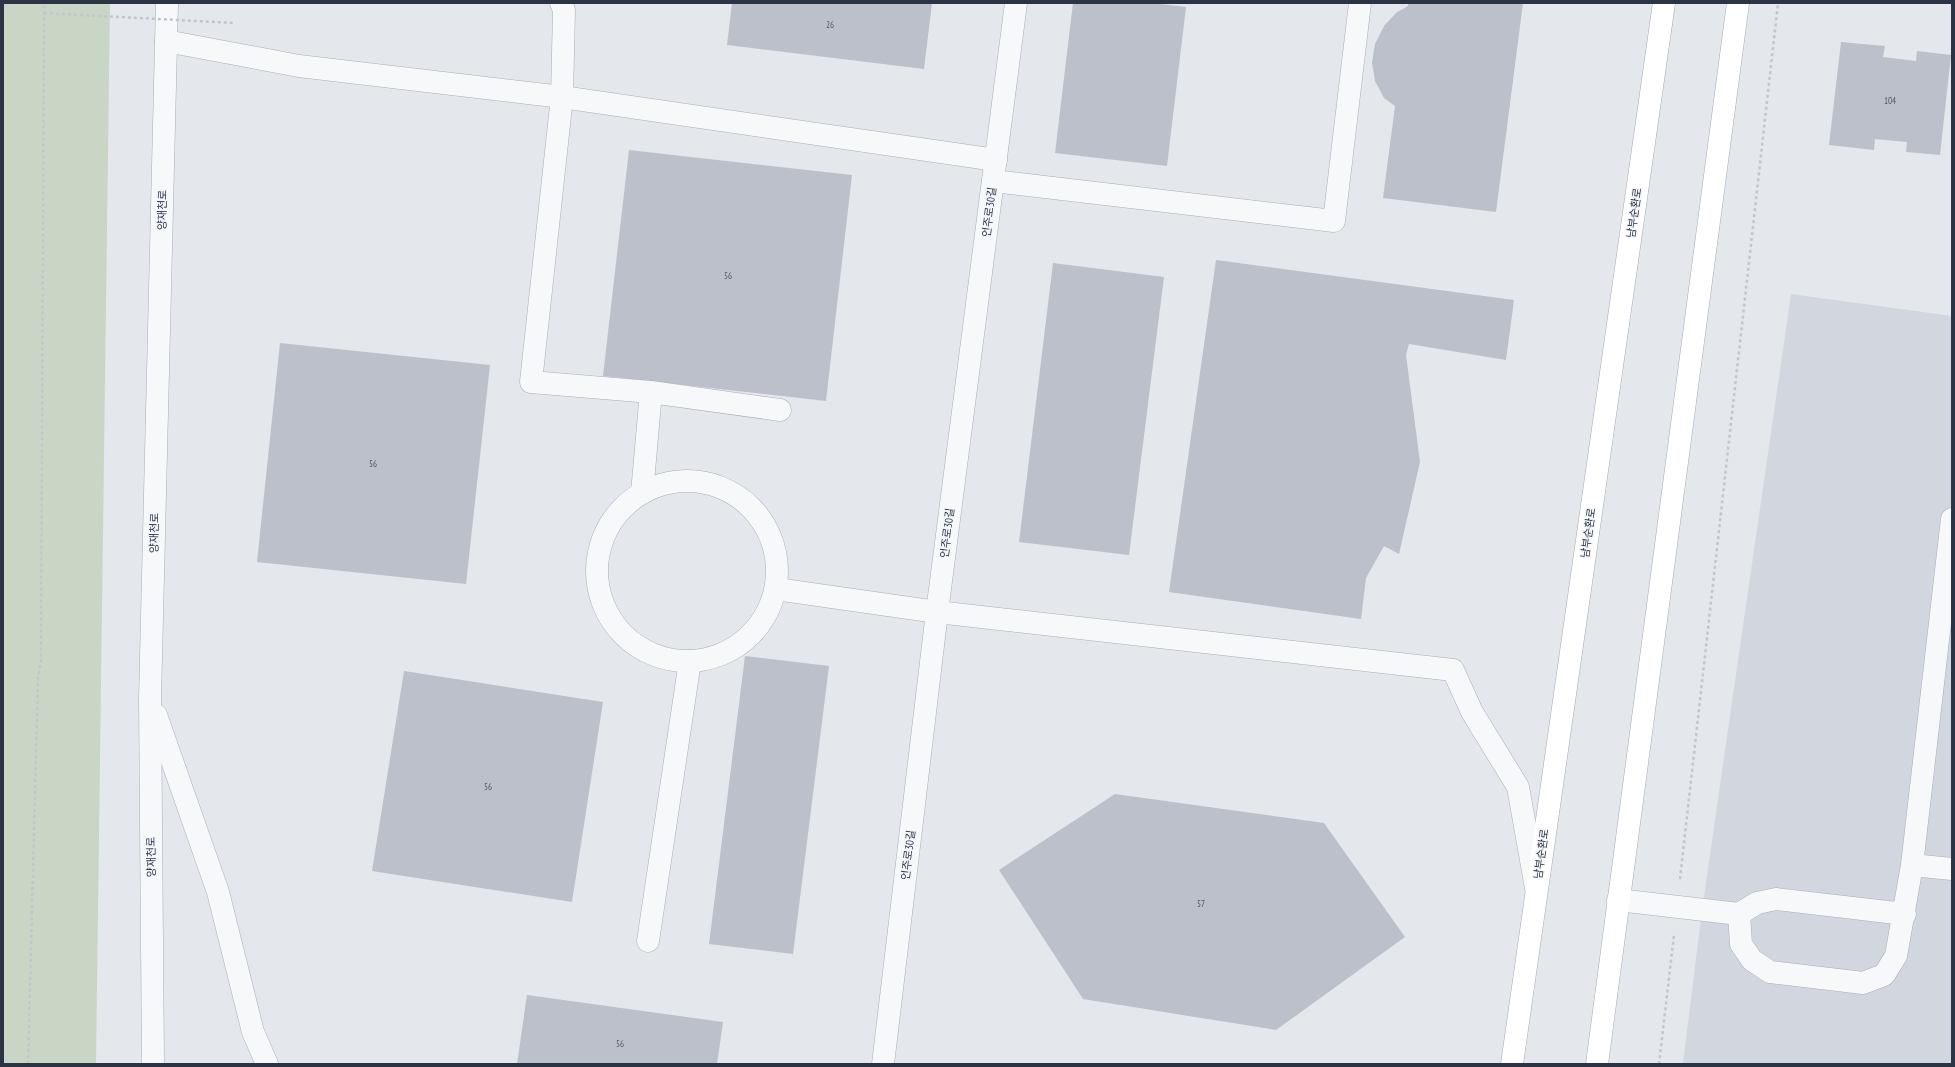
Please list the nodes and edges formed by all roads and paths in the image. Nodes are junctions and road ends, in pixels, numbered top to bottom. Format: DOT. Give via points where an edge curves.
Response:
graph roads {
  1 [pos="44,3"];
  2 [pos="166,3"];
  3 [pos="561,3"];
  4 [pos="1016,3"];
  5 [pos="1360,3"];
  6 [pos="1664,3"];
  7 [pos="1738,3"];
  8 [pos="1778,3"];
  9 [pos="44,13"];
  10 [pos="234,22"];
  11 [pos="166,41"];
  12 [pos="562,97"];
  13 [pos="996,160"];
  14 [pos="993,181"];
  15 [pos="651,392"];
  16 [pos="780,410"];
  17 [pos="642,493"];
  18 [pos="1952,519"];
  19 [pos="776,588"];
  20 [pos="937,612"];
  21 [pos="690,661"];
  22 [pos="150,699"];
  23 [pos="1912,865"];
  24 [pos="1952,869"];
  25 [pos="1536,891"];
  26 [pos="1618,900"];
  27 [pos="1677,907"];
  28 [pos="1740,914"];
  29 [pos="1905,914"];
  30 [pos="648,941"];
  31 [pos="28,1064"];
  32 [pos="153,1064"];
  33 [pos="267,1064"];
  34 [pos="883,1064"];
  35 [pos="1512,1064"];
  36 [pos="1597,1064"];
  37 [pos="1659,1064"];
  1 -- 9 [label="path"];
  2 -- 11 [label="street, 양재천로"];
  3 -- 12 [label="street" via="564,10"];
  4 -- 13 [label="street, 언주로30길"];
  5 -- 14 [label="street" via="1334,220"];
  6 -- 25 [label="main road, 남부순환로"];
  7 -- 26 [label="main road"];
  8 -- 27 [label="path"];
  9 -- 10 [label="path, bridge"];
  9 -- 31 [label="path" via="40,661"];
  11 -- 12 [label="street" via="299,66"];
  11 -- 22 [label="street, 양재천로"];
  12 -- 13 [label="street"];
  12 -- 15 [label="street" via="531,382"];
  13 -- 14 [label="street, 언주로30길"];
  14 -- 20 [label="street, 언주로30길"];
  15 -- 16 [label="street"];
  15 -- 17 [label="street"];
  17 -- 19 [label="street" via="669,482 699,481 727,489 751,506 769,531 777,559"];
  17 -- 21 [label="street" via="619,511 603,537 597,566 600,595 612,622 634,644 660,657"];
  18 -- 23 [label="street"];
  19 -- 20 [label="street"];
  19 -- 21 [label="street" via="765,616 745,640 720,655"];
  20 -- 25 [label="street" via="1453,670 1472,712 1518,787"];
  20 -- 34 [label="street, 언주로30길"];
  21 -- 30 [label="street"];
  22 -- 32 [label="street, 양재천로"];
  22 -- 33 [label="street" via="218,892 253,1032"];
  23 -- 24 [label="street"];
  23 -- 29 [label="street"];
  25 -- 35 [label="main road, 남부순환로"];
  26 -- 27 [label="street"];
  26 -- 36 [label="main road"];
  27 -- 28 [label="street"];
  27 -- 37 [label="path"];
  28 -- 29 [label="street" via="1757,903 1776,899"];
  28 -- 29 [label="street" via="1741,944 1752,960 1770,972 1863,983 1884,975 1896,956"];
}
